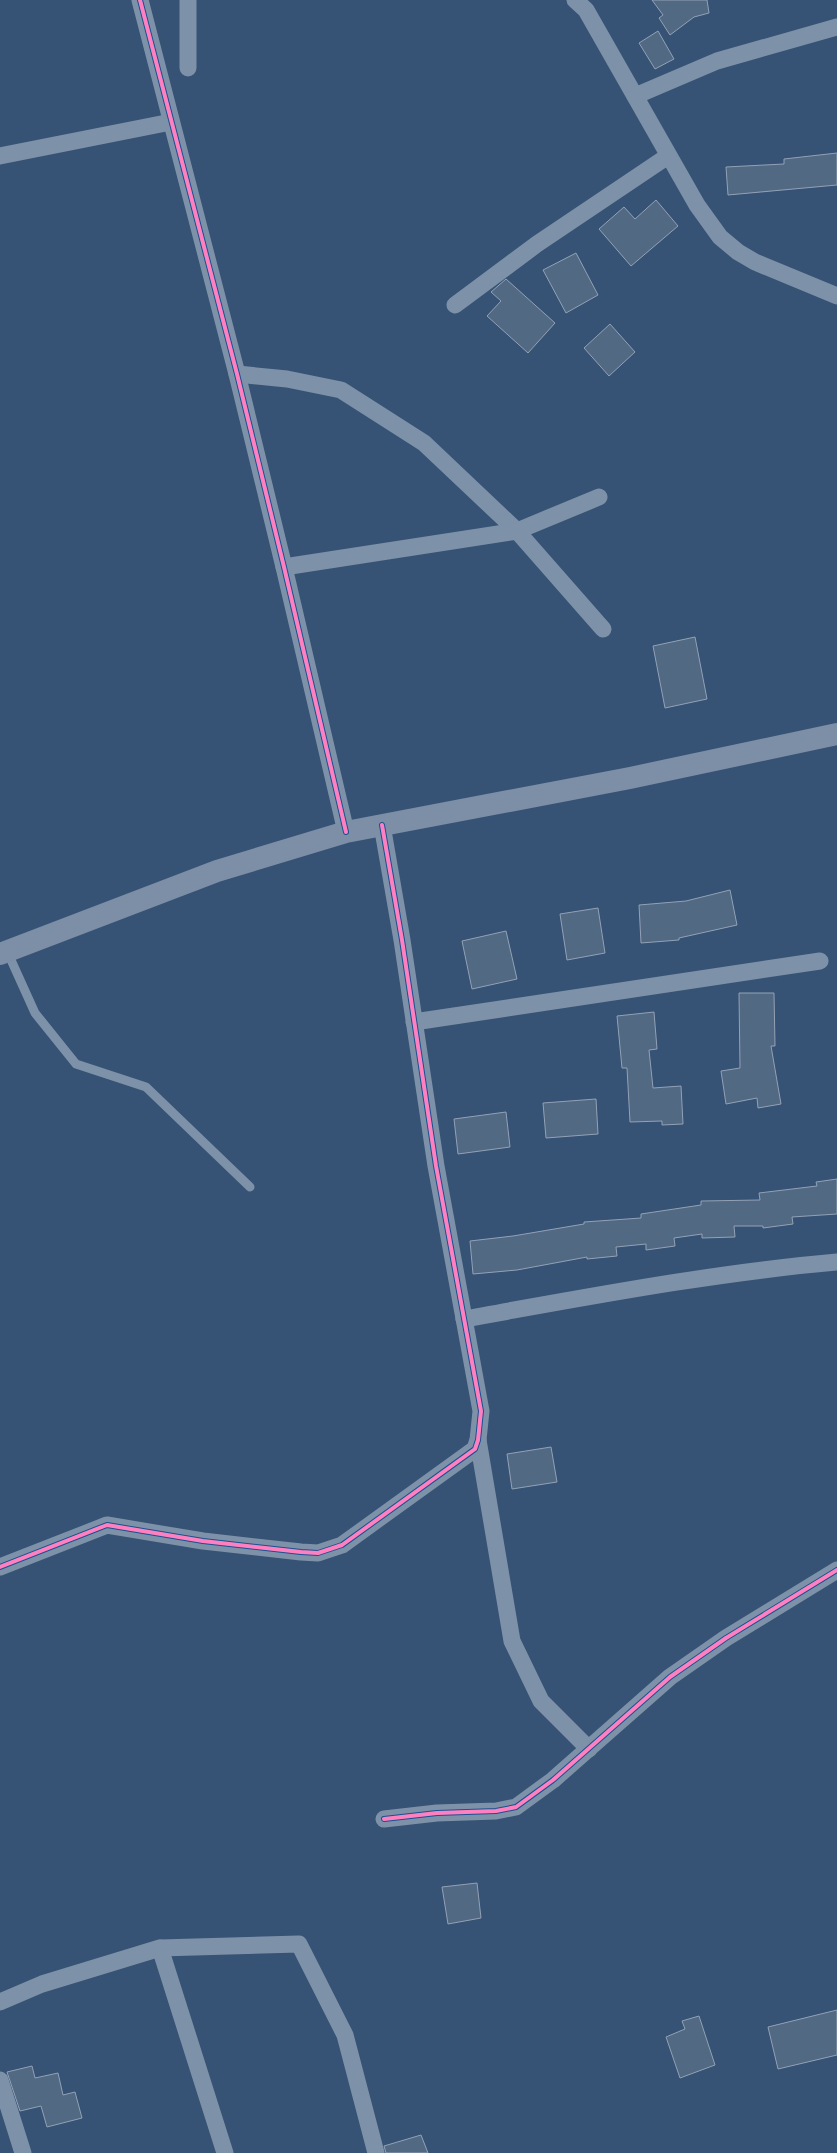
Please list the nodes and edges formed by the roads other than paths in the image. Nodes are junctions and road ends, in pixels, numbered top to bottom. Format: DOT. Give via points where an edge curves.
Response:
graph roads {
  1 [pos="140,0"];
  2 [pos="188,0"];
  3 [pos="575,0"];
  4 [pos="837,28"];
  5 [pos="188,68"];
  6 [pos="635,96"];
  7 [pos="171,122"];
  8 [pos="0,156"];
  9 [pos="668,156"];
  10 [pos="837,296"];
  11 [pos="455,305"];
  12 [pos="236,374"];
  13 [pos="599,497"];
  14 [pos="517,531"];
  15 [pos="284,567"];
  16 [pos="603,629"];
  17 [pos="837,734"];
  18 [pos="382,825"];
  19 [pos="346,832"];
  20 [pos="3,952"];
  21 [pos="820,961"];
  22 [pos="414,1022"];
  23 [pos="250,1187"];
  24 [pos="837,1262"];
  25 [pos="464,1319"];
  26 [pos="478,1440"];
  27 [pos="0,1567"];
  28 [pos="837,1570"];
  29 [pos="589,1749"];
  30 [pos="384,1820"];
  31 [pos="160,1948"];
  32 [pos="0,2002"];
  33 [pos="0,2080"];
  34 [pos="23,2153"];
  35 [pos="225,2153"];
  36 [pos="376,2153"];
  1 -- 7 [label="street"];
  2 -- 5 [label="street"];
  3 -- 6 [label="street" via="586,10"];
  4 -- 6 [label="street" via="717,61"];
  6 -- 9 [label="street"];
  7 -- 8 [label="street"];
  7 -- 12 [label="street"];
  9 -- 10 [label="street" via="697,205 720,237 738,252 755,262"];
  9 -- 11 [label="street" via="537,244"];
  12 -- 14 [label="street" via="287,379 341,390 424,443"];
  12 -- 15 [label="street"];
  13 -- 14 [label="street"];
  14 -- 15 [label="street"];
  14 -- 16 [label="street"];
  15 -- 19 [label="street"];
  17 -- 18 [label="main road" via="630,778"];
  18 -- 19 [label="main road"];
  18 -- 22 [label="street"];
  19 -- 20 [label="main road" via="217,872"];
  20 -- 23 [label="lane" via="35,1013 76,1064 146,1087"];
  21 -- 22 [label="street"];
  22 -- 25 [label="street" via="436,1166"];
  24 -- 25 [label="street" via="774,1267"];
  25 -- 26 [label="street" via="481,1411"];
  26 -- 27 [label="street" via="475,1449 448,1470 342,1545 318,1553 203,1541 107,1525"];
  26 -- 29 [label="street" via="512,1640 541,1701"];
  28 -- 29 [label="street" via="726,1638 670,1676"];
  29 -- 30 [label="street" via="516,1807 496,1811 437,1813"];
  31 -- 32 [label="street" via="42,1984"];
  31 -- 35 [label="street"];
  31 -- 36 [label="street" via="299,1944 345,2035"];
  33 -- 34 [label="street"];
}
